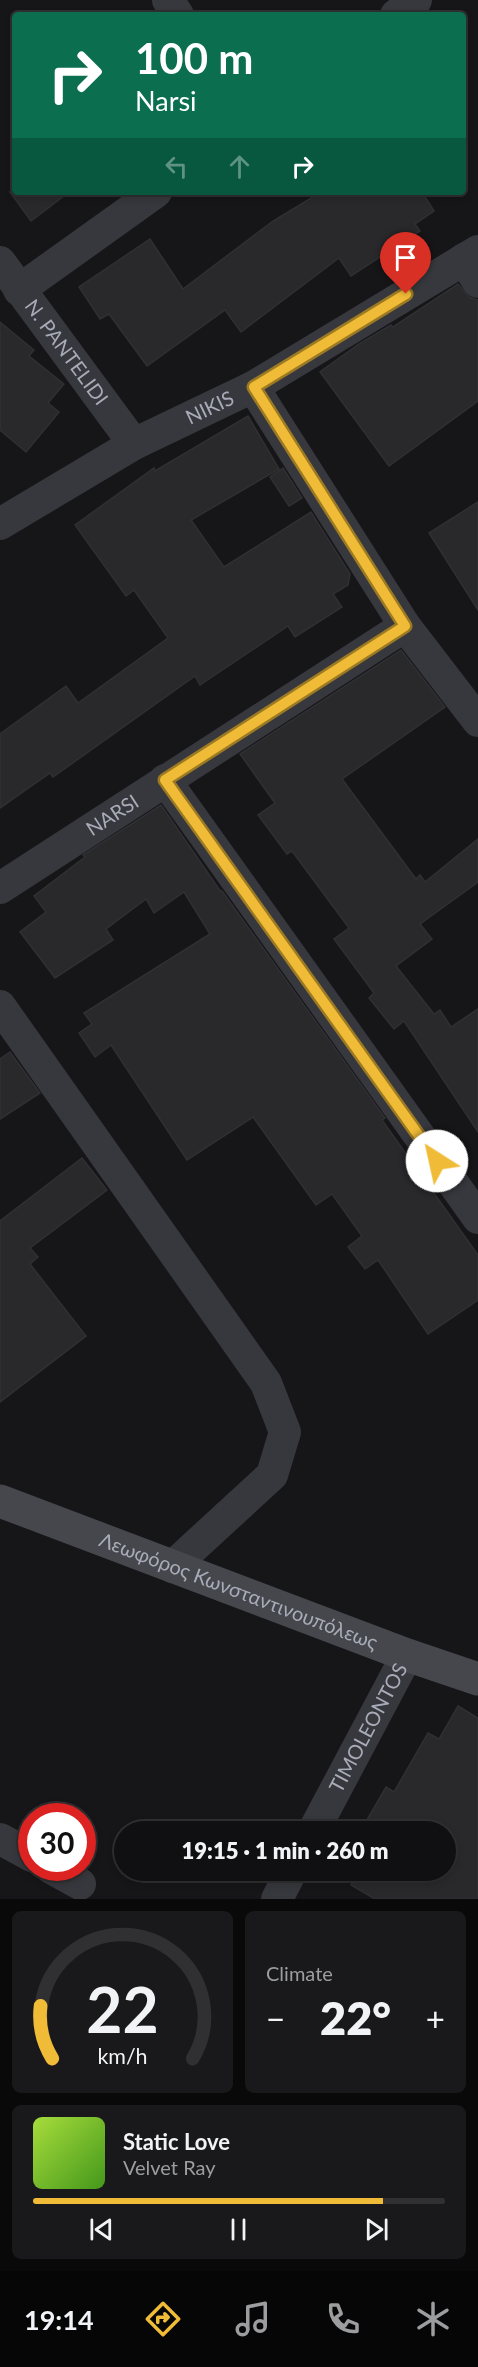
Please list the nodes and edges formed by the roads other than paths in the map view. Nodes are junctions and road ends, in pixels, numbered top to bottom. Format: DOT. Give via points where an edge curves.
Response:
graph roads {
  1 [pos="416,0"];
  2 [pos="400,12"];
  3 [pos="152,195"];
  4 [pos="0,262"];
  5 [pos="473,264"];
  6 [pos="19,290"];
  7 [pos="254,387"];
  8 [pos="134,444"];
  9 [pos="0,524"];
  10 [pos="405,626"];
  11 [pos="478,721"];
  12 [pos="165,780"];
  13 [pos="0,888"];
  14 [pos="0,1006"];
  15 [pos="478,1218"];
  16 [pos="0,1501"];
  17 [pos="172,1567"];
  18 [pos="407,1655"];
  19 [pos="478,1679"];
  20 [pos="319,1821"];
  21 [pos="0,1839"];
  22 [pos="18,1849"];
  23 [pos="75,1881"];
  24 [pos="80,1884"];
  1 -- 2 [label="street"];
  3 -- 6 [label="street"];
  4 -- 6 [label="street, N. PANTELIDI"];
  5 -- 7 [label="street, NIKIS"];
  6 -- 8 [label="street, N. PANTELIDI"];
  7 -- 8 [label="street, NIKIS"];
  7 -- 10 [label="street"];
  8 -- 9 [label="street, NIKIS"];
  10 -- 11 [label="street"];
  10 -- 12 [label="street, NARSI"];
  12 -- 13 [label="street, NARSI"];
  12 -- 15 [label="street"];
  14 -- 17 [label="street" via="266,1383 285,1432 272,1475"];
  16 -- 17 [label="street, Λεωφόρος Κωνσταντινουπόλεως"];
  17 -- 18 [label="street, Λεωφόρος Κωνσταντινουπόλεως"];
  18 -- 19 [label="street, Λεωφόρος Κωνσταντινουπόλεως"];
  18 -- 20 [label="street, TIMOLEONTOS"];
  21 -- 22 [label="street"];
  23 -- 24 [label="street"];
}
